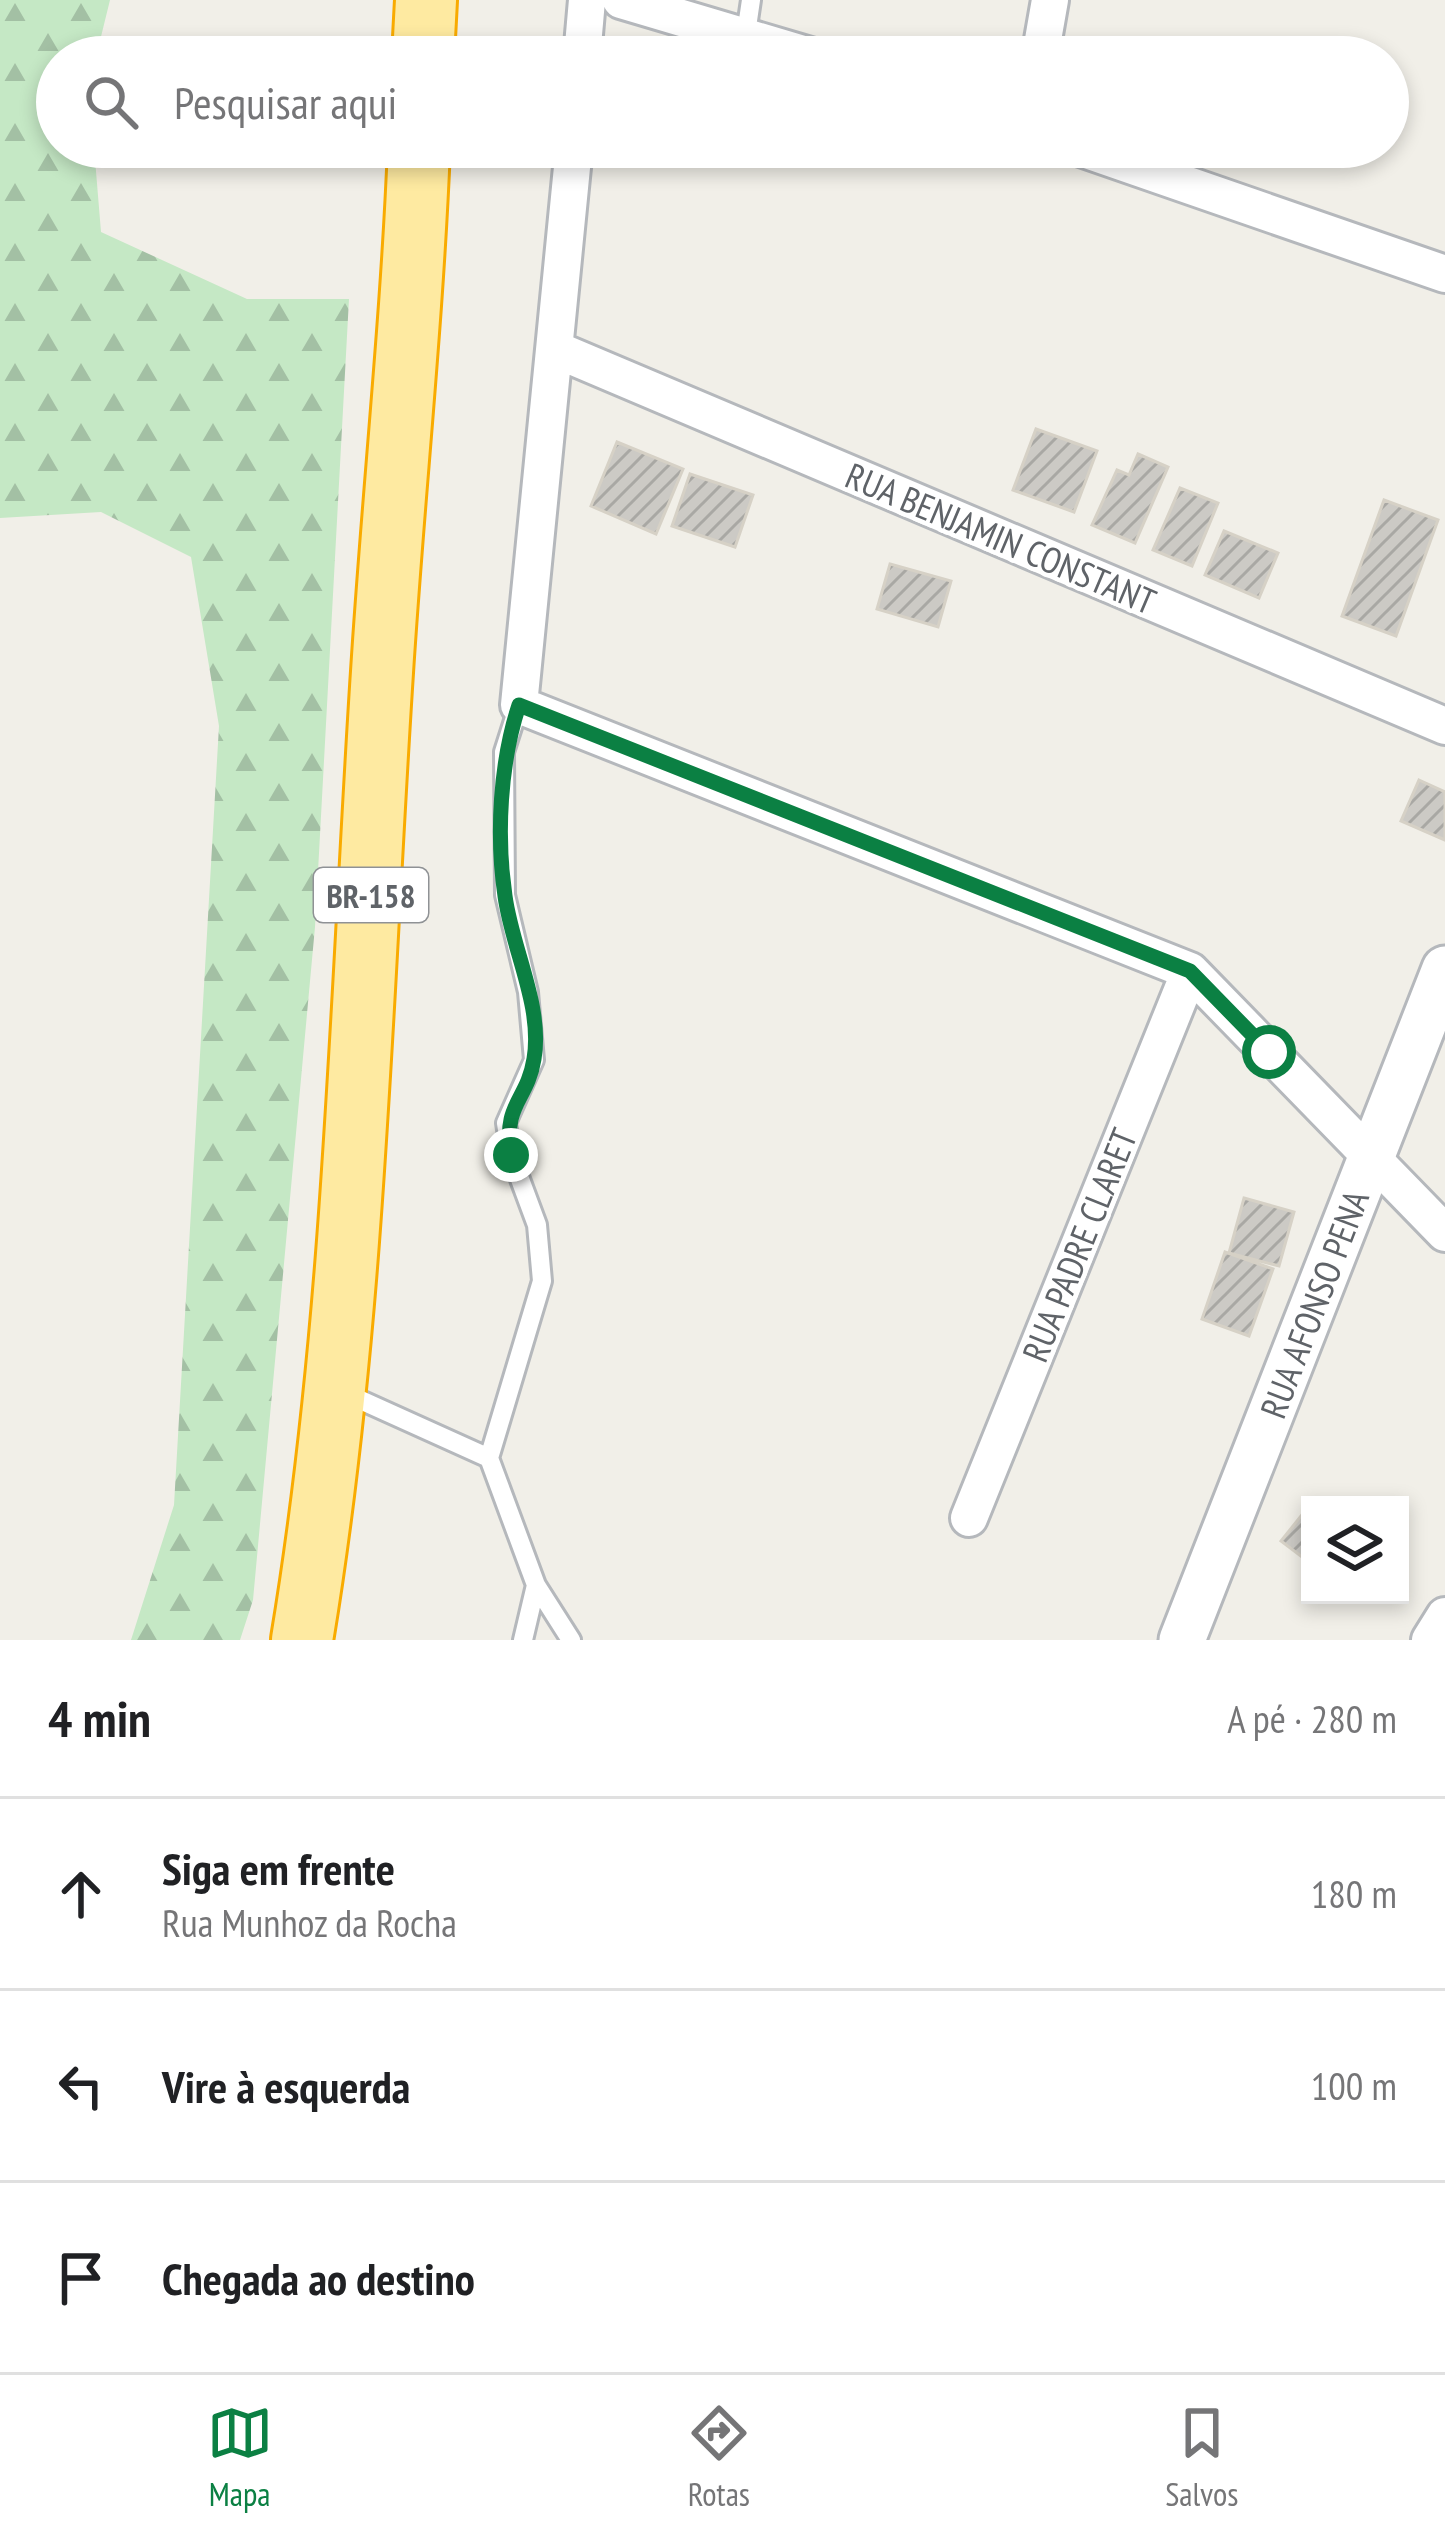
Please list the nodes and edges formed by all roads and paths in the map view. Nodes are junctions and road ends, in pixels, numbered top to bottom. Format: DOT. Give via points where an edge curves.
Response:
graph roads {
  1 [pos="426,0"];
  2 [pos="587,0"];
  3 [pos="621,0"];
  4 [pos="1050,0"];
  5 [pos="749,17"];
  6 [pos="424,36"];
  7 [pos="584,36"];
  8 [pos="779,36"];
  9 [pos="1044,36"];
  10 [pos="418,168"];
  11 [pos="572,168"];
  12 [pos="1139,168"];
  13 [pos="1445,274"];
  14 [pos="557,350"];
  15 [pos="519,705"];
  16 [pos="1445,726"];
  17 [pos="1445,969"];
  18 [pos="1190,971"];
  19 [pos="1372,1157"];
  20 [pos="1445,1233"];
  21 [pos="336,1389"];
  22 [pos="489,1459"];
  23 [pos="969,1518"];
  24 [pos="536,1585"];
  25 [pos="1445,1616"];
  26 [pos="302,1640"];
  27 [pos="523,1640"];
  28 [pos="571,1640"];
  29 [pos="1182,1640"];
  30 [pos="1430,1640"];
  1 -- 6 [label="highway"];
  2 -- 7 [label="street"];
  3 -- 5 [label="street"];
  4 -- 9 [label="street"];
  5 -- 8 [label="street"];
  10 -- 21 [label="highway, BR-158"];
  11 -- 14 [label="street"];
  12 -- 13 [label="street"];
  14 -- 15 [label="street"];
  14 -- 16 [label="street, RUA BENJAMIN CONSTANT"];
  15 -- 18 [label="street"];
  15 -- 22 [label="lane" via="504,752 505,896 534,1060 506,1123 538,1225 542,1281"];
  17 -- 19 [label="street, RUA AFONSO PENA"];
  18 -- 19 [label="street"];
  18 -- 23 [label="street, RUA PADRE CLARET"];
  19 -- 20 [label="street"];
  19 -- 29 [label="street, RUA AFONSO PENA"];
  21 -- 22 [label="lane"];
  21 -- 26 [label="highway, BR-158"];
  22 -- 24 [label="lane"];
  24 -- 27 [label="lane"];
  24 -- 28 [label="lane"];
  25 -- 30 [label="street"];
}
